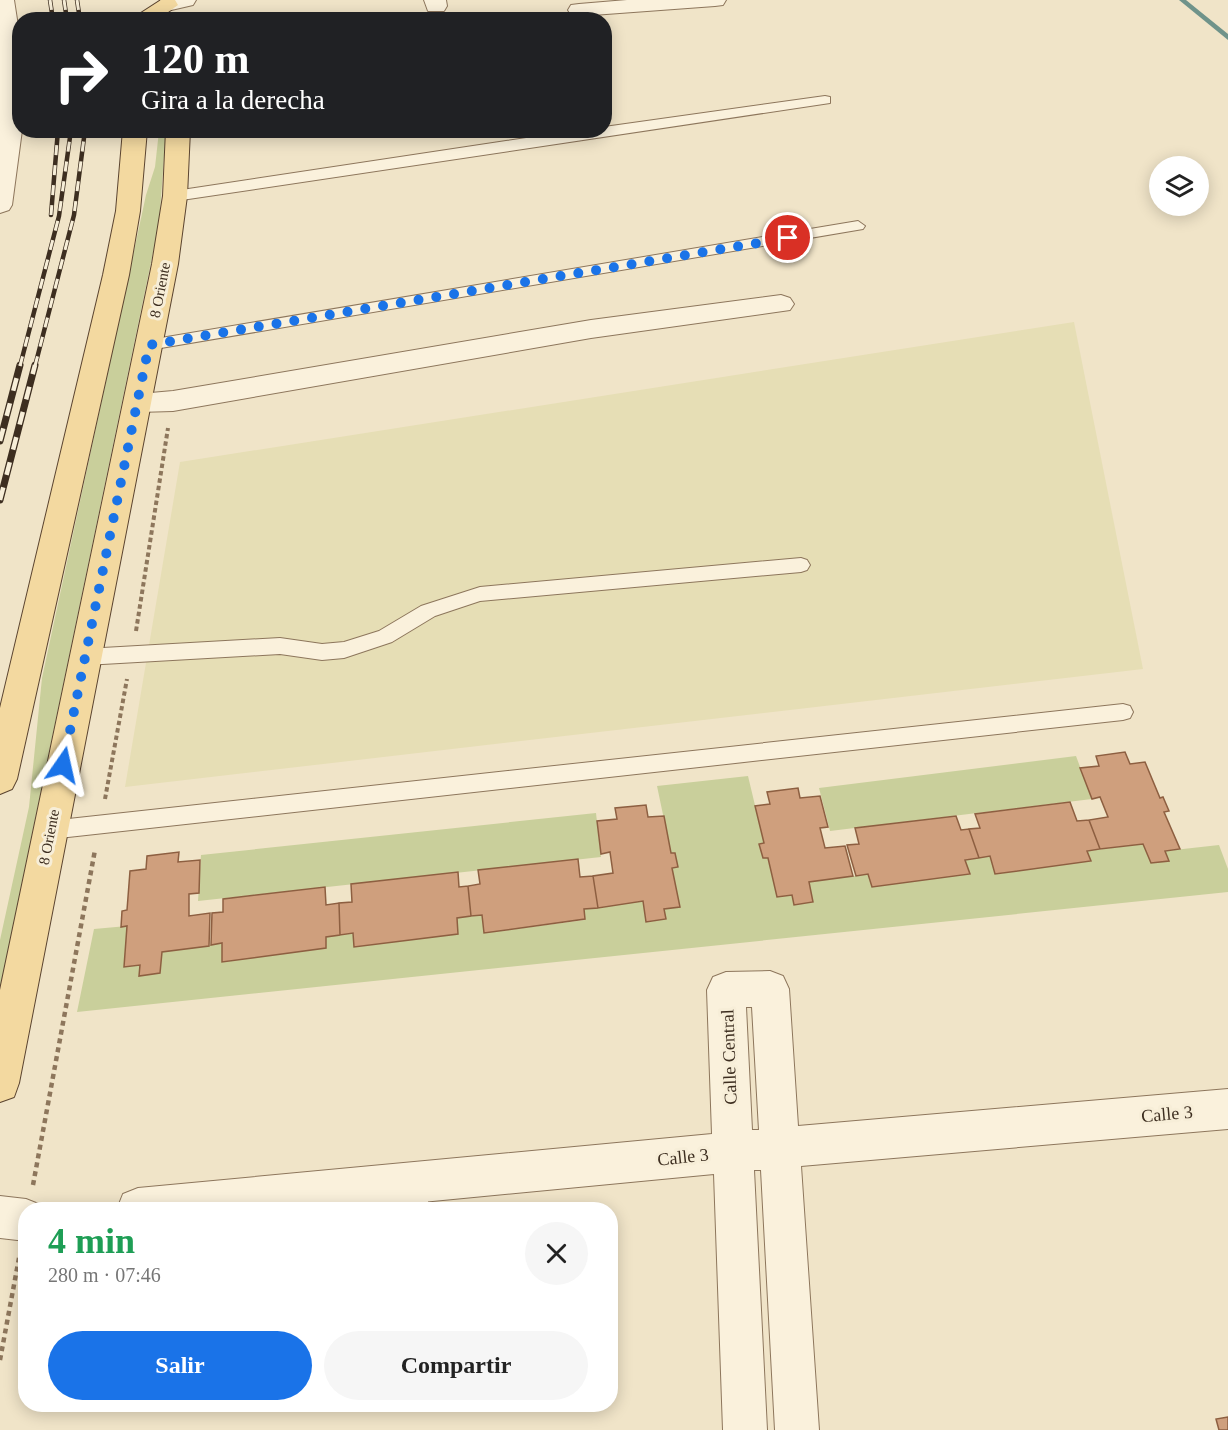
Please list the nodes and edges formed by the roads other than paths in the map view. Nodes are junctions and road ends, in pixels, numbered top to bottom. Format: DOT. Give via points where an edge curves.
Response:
graph roads {
  1 [pos="3,0"];
  2 [pos="716,0"];
  3 [pos="172,6"];
  4 [pos="579,10"];
  5 [pos="145,12"];
  6 [pos="5,35"];
  7 [pos="825,100"];
  8 [pos="6,118"];
  9 [pos="612,130"];
  10 [pos="134,138"];
  11 [pos="178,138"];
  12 [pos="557,138"];
  13 [pos="175,196"];
  14 [pos="0,205"];
  15 [pos="858,226"];
  16 [pos="781,304"];
  17 [pos="149,345"];
  18 [pos="138,402"];
  19 [pos="801,565"];
  20 [pos="85,657"];
  21 [pos="1123,712"];
  22 [pos="0,779"];
  23 [pos="50,830"];
  24 [pos="0,1083"];
  25 [pos="1228,1109"];
  26 [pos="780,1148"];
  27 [pos="732,1152"];
  28 [pos="416,1196"];
  29 [pos="288,1202"];
  30 [pos="745,1430"];
  31 [pos="797,1430"];
  1 -- 6 [label="street"];
  2 -- 4 [label="street"];
  3 -- 5 [label="main road"];
  6 -- 8 [label="street"];
  7 -- 9 [label="lane"];
  8 -- 14 [label="street" via="9,151"];
  10 -- 22 [label="main road" via="128,211 116,274"];
  11 -- 13 [label="main road, 8 Oriente"];
  12 -- 13 [label="lane"];
  13 -- 17 [label="main road, 8 Oriente"];
  15 -- 17 [label="lane"];
  16 -- 18 [label="street" via="591,329 173,401"];
  17 -- 18 [label="main road, 8 Oriente"];
  18 -- 20 [label="main road, 8 Oriente"];
  19 -- 20 [label="lane" via="480,594 428,611 385,637 344,650 322,652 280,646"];
  20 -- 23 [label="main road, 8 Oriente"];
  21 -- 23 [label="lane"];
  23 -- 24 [label="main road, 8 Oriente"];
  25 -- 26 [label="street, Calle 3"];
  26 -- 27 [label="street, Calle 3"];
  26 -- 27 [label="street, Calle Central" via="770,989 726,990"];
  26 -- 31 [label="street, Calle Central"];
  27 -- 28 [label="street, Calle 3"];
  27 -- 30 [label="street, Calle Central"];
  28 -- 29 [label="street, Calle 3"];
}
